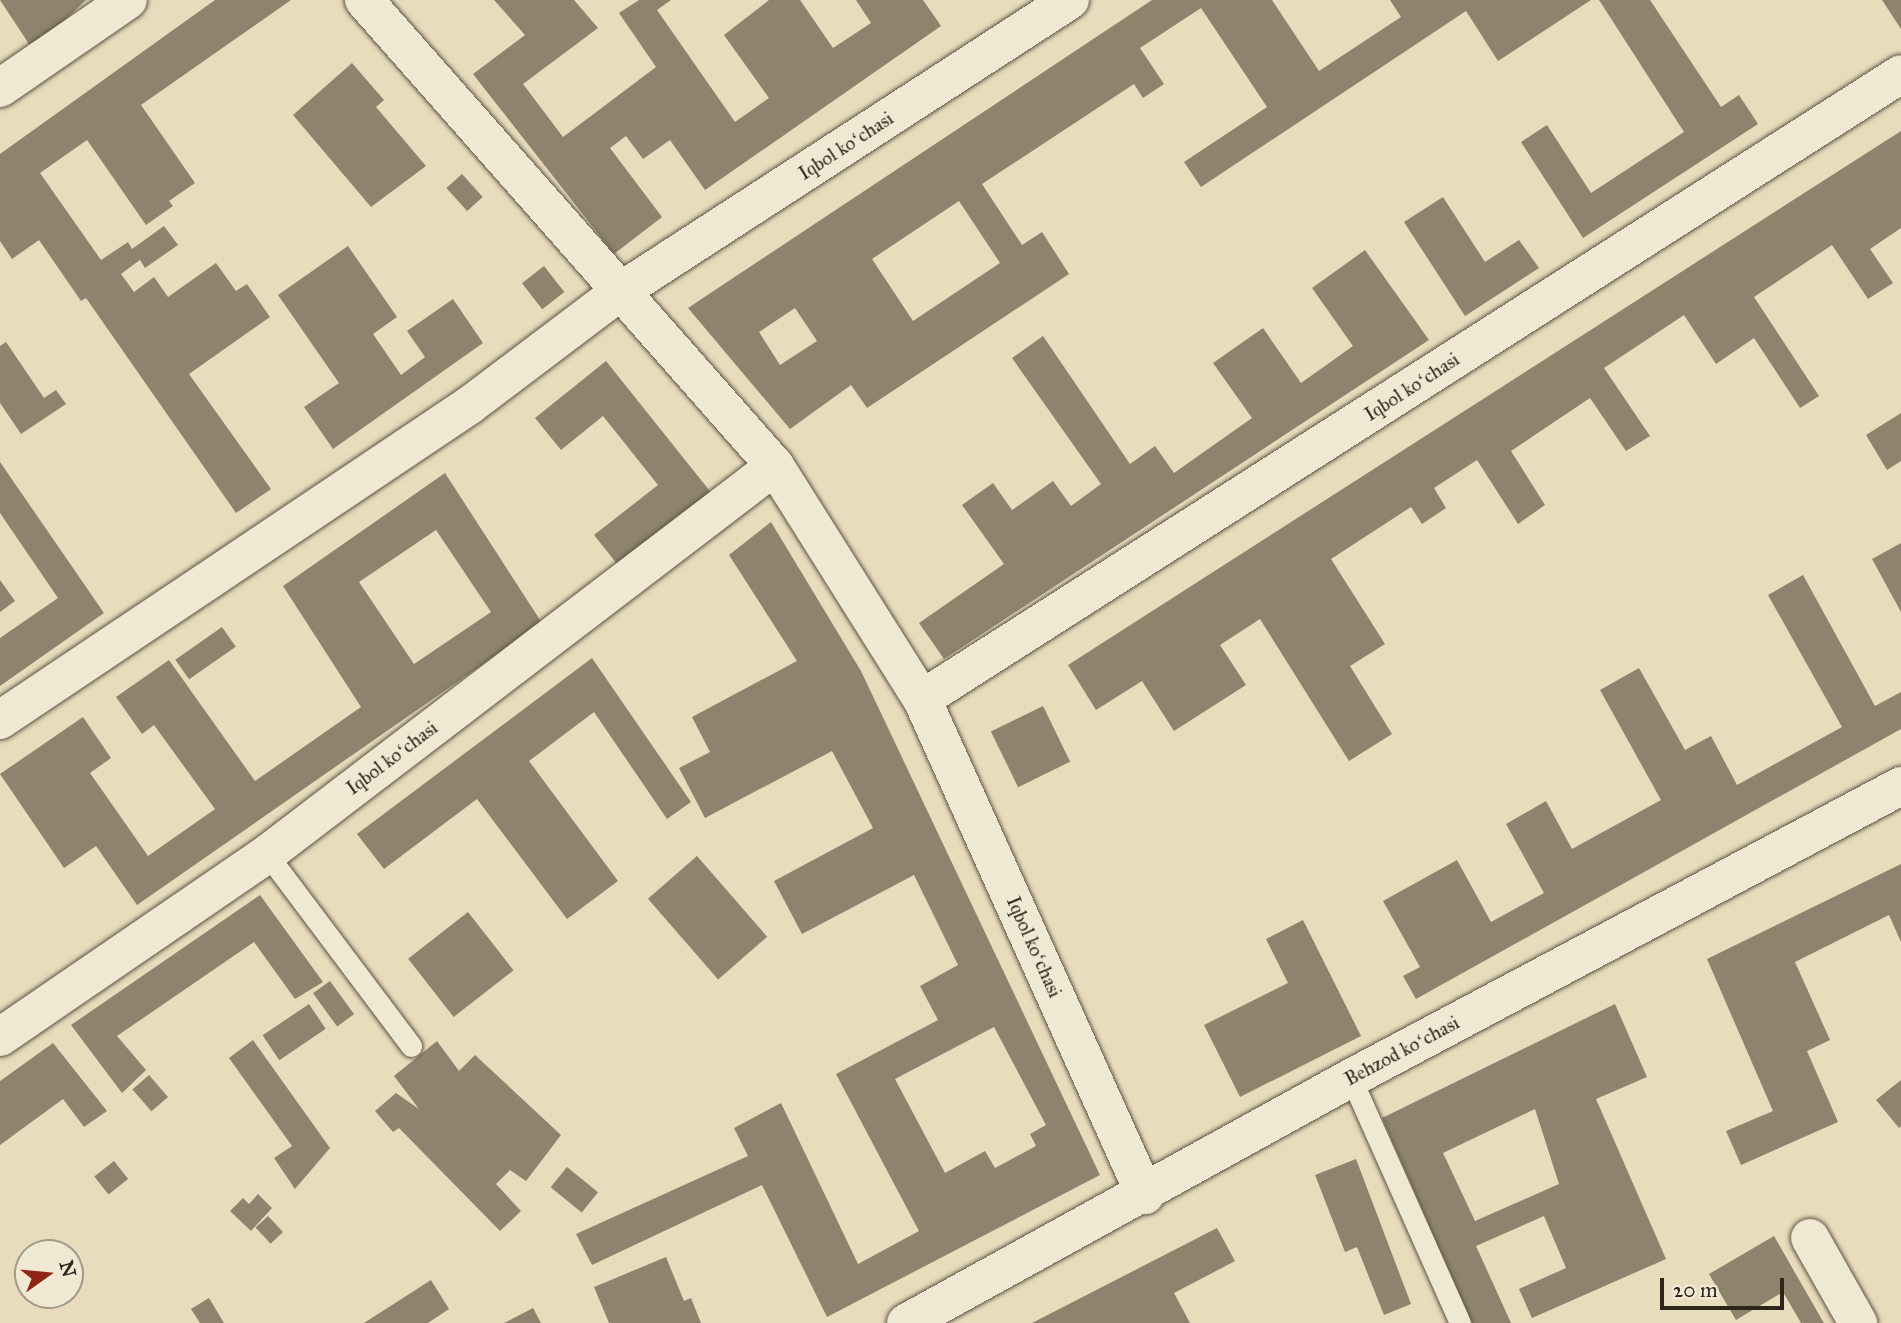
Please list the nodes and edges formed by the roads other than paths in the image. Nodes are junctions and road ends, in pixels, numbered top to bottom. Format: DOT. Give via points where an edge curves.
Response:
graph roads {
  1 [pos="128,0"];
  2 [pos="363,0"];
  3 [pos="1070,0"];
  4 [pos="1901,74"];
  5 [pos="0,88"];
  6 [pos="621,291"];
  7 [pos="775,466"];
  8 [pos="922,699"];
  9 [pos="0,719"];
  10 [pos="1901,786"];
  11 [pos="267,854"];
  12 [pos="0,1037"];
  13 [pos="411,1046"];
  14 [pos="1351,1078"];
  15 [pos="1145,1195"];
  16 [pos="1810,1238"];
  17 [pos="906,1323"];
  18 [pos="1460,1323"];
  19 [pos="1858,1323"];
  1 -- 5 [label="street"];
  2 -- 6 [label="street, Iqbol koʻchasi"];
  3 -- 6 [label="street, Iqbol koʻchasi"];
  4 -- 8 [label="street, Iqbol koʻchasi"];
  6 -- 7 [label="street, Iqbol koʻchasi"];
  6 -- 9 [label="street, Iqbol koʻchasi" via="470,405"];
  7 -- 8 [label="street, Iqbol koʻchasi"];
  7 -- 11 [label="street, Iqbol koʻchasi"];
  8 -- 15 [label="street, Iqbol koʻchasi"];
  10 -- 14 [label="street, Behzod koʻchasi"];
  11 -- 12 [label="street, Iqbol koʻchasi"];
  11 -- 13 [label="lane"];
  14 -- 15 [label="street, Behzod koʻchasi"];
  14 -- 18 [label="lane"];
  15 -- 17 [label="street, Behzod koʻchasi"];
  16 -- 19 [label="street"];
}
